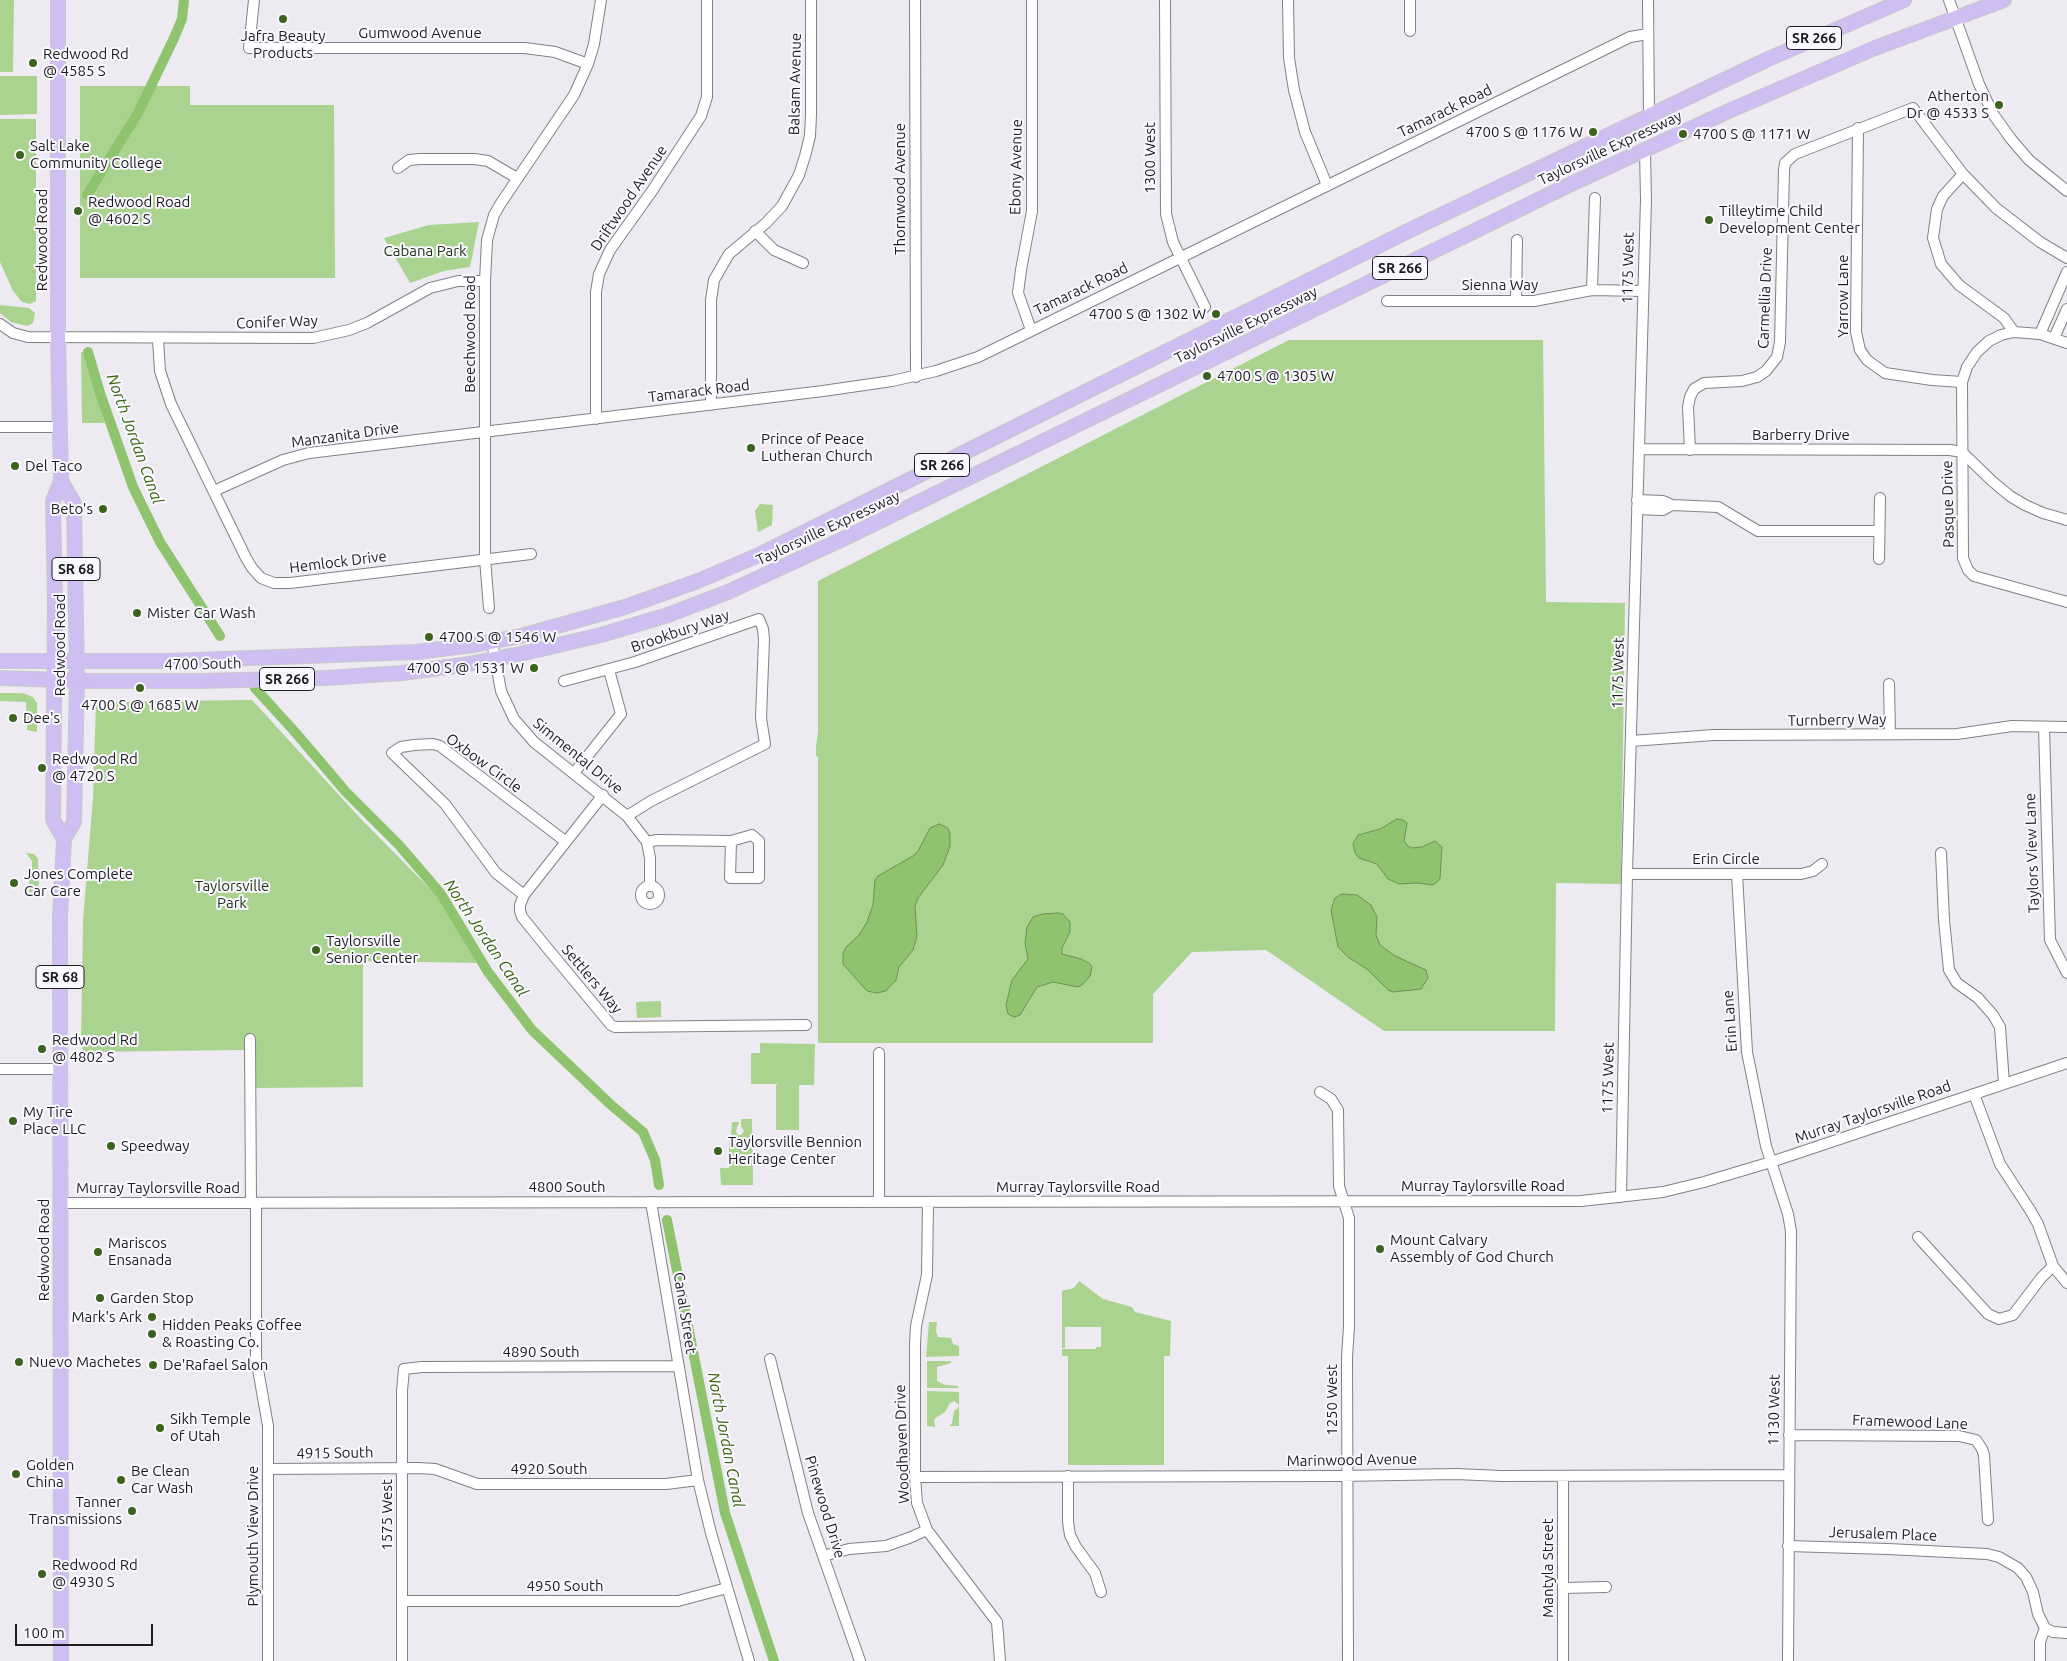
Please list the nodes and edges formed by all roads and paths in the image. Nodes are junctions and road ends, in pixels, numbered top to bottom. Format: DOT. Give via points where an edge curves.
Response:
graph roads {
  1 [pos="58,0"];
  2 [pos="254,0"];
  3 [pos="601,0"];
  4 [pos="707,0"];
  5 [pos="811,0"];
  6 [pos="915,0"];
  7 [pos="1032,0"];
  8 [pos="1165,0"];
  9 [pos="1288,0"];
  10 [pos="1410,0"];
  11 [pos="1648,0"];
  12 [pos="1904,0"];
  13 [pos="1949,0"];
  14 [pos="2004,0"];
  15 [pos="1955,18"];
  16 [pos="1410,31"];
  17 [pos="1648,34"];
  18 [pos="588,64"];
  19 [pos="1649,117"];
  20 [pos="1858,128"];
  21 [pos="1645,149"];
  22 [pos="398,168"];
  23 [pos="1963,174"];
  24 [pos="517,178"];
  25 [pos="1327,185"];
  26 [pos="2067,190"];
  27 [pos="1595,198"];
  28 [pos="755,231"];
  29 [pos="1517,240"];
  30 [pos="1181,258"];
  31 [pos="2067,258"];
  32 [pos="803,263"];
  33 [pos="2067,272"];
  34 [pos="485,281"];
  35 [pos="1592,290"];
  36 [pos="1643,291"];
  37 [pos="1387,300"];
  38 [pos="1516,301"];
  39 [pos="1205,307"];
  40 [pos="2067,309"];
  41 [pos="0,324"];
  42 [pos="1031,330"];
  43 [pos="2014,332"];
  44 [pos="2040,334"];
  45 [pos="58,338"];
  46 [pos="2054,338"];
  47 [pos="158,339"];
  48 [pos="2067,343"];
  49 [pos="916,377"];
  50 [pos="1962,382"];
  51 [pos="711,405"];
  52 [pos="596,419"];
  53 [pos="0,427"];
  54 [pos="60,427"];
  55 [pos="485,432"];
  56 [pos="1639,450"];
  57 [pos="1690,450"];
  58 [pos="1962,452"];
  59 [pos="61,480"];
  60 [pos="214,491"];
  61 [pos="1880,498"];
  62 [pos="1637,505"];
  63 [pos="2067,520"];
  64 [pos="1879,531"];
  65 [pos="531,554"];
  66 [pos="485,559"];
  67 [pos="1879,559"];
  68 [pos="2067,602"];
  69 [pos="489,608"];
  70 [pos="492,642"];
  71 [pos="495,659"];
  72 [pos="53,660"];
  73 [pos="0,661"];
  74 [pos="77,661"];
  75 [pos="609,670"];
  76 [pos="0,678"];
  77 [pos="53,679"];
  78 [pos="77,680"];
  79 [pos="564,681"];
  80 [pos="1889,684"];
  81 [pos="2044,727"];
  82 [pos="2067,727"];
  83 [pos="1890,734"];
  84 [pos="1631,742"];
  85 [pos="574,772"];
  86 [pos="603,795"];
  87 [pos="627,816"];
  88 [pos="64,839"];
  89 [pos="731,841"];
  90 [pos="565,842"];
  91 [pos="647,842"];
  92 [pos="1941,853"];
  93 [pos="1822,864"];
  94 [pos="1627,874"];
  95 [pos="1737,874"];
  96 [pos="650,886"];
  97 [pos="524,895"];
  98 [pos="2067,973"];
  99 [pos="806,1025"];
  100 [pos="250,1039"];
  101 [pos="879,1053"];
  102 [pos="2067,1063"];
  103 [pos="0,1069"];
  104 [pos="59,1069"];
  105 [pos="2004,1084"];
  106 [pos="1320,1092"];
  107 [pos="1974,1094"];
  108 [pos="1771,1162"];
  109 [pos="1621,1197"];
  110 [pos="1343,1201"];
  111 [pos="651,1202"];
  112 [pos="879,1202"];
  113 [pos="928,1202"];
  114 [pos="60,1203"];
  115 [pos="254,1203"];
  116 [pos="1918,1237"];
  117 [pos="2053,1266"];
  118 [pos="2067,1283"];
  119 [pos="770,1359"];
  120 [pos="678,1366"];
  121 [pos="404,1369"];
  122 [pos="1789,1435"];
  123 [pos="402,1467"];
  124 [pos="268,1469"];
  125 [pos="1789,1475"];
  126 [pos="1068,1476"];
  127 [pos="1348,1476"];
  128 [pos="1563,1476"];
  129 [pos="915,1477"];
  130 [pos="698,1480"];
  131 [pos="1988,1520"];
  132 [pos="927,1530"];
  133 [pos="1788,1546"];
  134 [pos="823,1556"];
  135 [pos="1606,1587"];
  136 [pos="727,1588"];
  137 [pos="1563,1588"];
  138 [pos="1101,1592"];
  139 [pos="402,1601"];
  140 [pos="2044,1628"];
  141 [pos="2067,1633"];
  142 [pos="61,1661"];
  143 [pos="268,1661"];
  144 [pos="402,1661"];
  145 [pos="749,1661"];
  146 [pos="860,1661"];
  147 [pos="1000,1661"];
  148 [pos="1348,1661"];
  149 [pos="1563,1661"];
  150 [pos="1788,1661"];
  151 [pos="2040,1661"];
  1 -- 45 [label="main road, Redwood Road / SR 68"];
  2 -- 18 [label="street, Gumwood Avenue" via="249,48 525,48 555,52"];
  3 -- 18 [label="street, Beechwood Road"];
  4 -- 52 [label="street, Driftwood Avenue" via="707,83 701,116 610,250 599,274 596,292"];
  5 -- 28 [label="street, Balsam Avenue" via="811,115 806,156 782,206"];
  6 -- 49 [label="street, Thornwood Avenue"];
  7 -- 42 [label="street, Ebony Avenue" via="1032,211 1018,293"];
  8 -- 30 [label="street, 1300 West" via="1165,197 1169,229"];
  9 -- 25 [label="street" via="1289,58 1294,90 1305,132"];
  10 -- 16 [label="street"];
  11 -- 17 [label="street"];
  12 -- 19 [label="main road, Taylorsville Expressway / SR 266" via="1774,56"];
  13 -- 15 [label="street"];
  14 -- 15 [label="main road, Taylorsville Expressway / SR 266"];
  15 -- 21 [label="main road, Taylorsville Expressway / SR 266" via="1817,72"];
  15 -- 26 [label="street" via="1979,84 2002,128 2034,165"];
  17 -- 19 [label="street"];
  17 -- 25 [label="street, Tamarack Road" via="1630,37"];
  18 -- 24 [label="street, Beechwood Road" via="574,95"];
  19 -- 70 [label="main road, Taylorsville Expressway / SR 266" via="1381,245 761,554 625,607 549,630"];
  20 -- 23 [label="street, Carmellia Drive" via="1912,108"];
  20 -- 50 [label="street, Yarrow Lane" via="1856,332 1860,350 1867,360 1885,373"];
  20 -- 57 [label="street, Carmellia Drive" via="1795,154 1785,163 1777,356 1757,377 1709,382 1694,389 1688,407"];
  21 -- 36 [label="street, 1175 West"];
  21 -- 71 [label="main road, Taylorsville Expressway / SR 266" via="764,576 644,623"];
  22 -- 24 [label="street" via="409,160 474,159 488,161"];
  23 -- 31 [label="street" via="2007,218"];
  23 -- 43 [label="street" via="1943,196 1938,209 1933,238 1936,253 1948,274 2004,318"];
  24 -- 34 [label="street, Beechwood Road" via="500,203 490,228 485,253"];
  25 -- 30 [label="street, Tamarack Road"];
  27 -- 35 [label="street"];
  28 -- 32 [label="street" via="774,250"];
  28 -- 51 [label="street, Balsam Avenue" via="729,254 712,290"];
  29 -- 38 [label="street"];
  30 -- 39 [label="street, 1300 West"];
  30 -- 42 [label="street, Tamarack Road"];
  33 -- 44 [label="street"];
  34 -- 47 [label="street, Conifer Way" via="458,281 430,288 367,323 331,335 294,339"];
  34 -- 55 [label="street, Beechwood Road"];
  35 -- 36 [label="street, Sienna Way"];
  35 -- 38 [label="street, Sienna Way" via="1545,300"];
  36 -- 56 [label="street, 1175 West"];
  37 -- 38 [label="street, Sienna Way"];
  40 -- 46 [label="street"];
  41 -- 45 [label="street, Conifer Way" via="13,333 28,337"];
  42 -- 49 [label="street, Tamarack Road" via="978,357"];
  43 -- 44 [label="street"];
  43 -- 50 [label="street" via="1989,341 1977,352"];
  44 -- 46 [label="street"];
  45 -- 47 [label="street, Conifer Way"];
  45 -- 54 [label="main road, Redwood Road / SR 68"];
  46 -- 48 [label="street"];
  47 -- 60 [label="street, Hemlock Drive" via="163,384"];
  49 -- 51 [label="street, Tamarack Road"];
  50 -- 58 [label="street, Pasque Drive"];
  51 -- 52 [label="street, Tamarack Road"];
  52 -- 55 [label="street, Tamarack Road"];
  53 -- 54 [label="street"];
  54 -- 59 [label="main road, Redwood Road / SR 68"];
  55 -- 60 [label="street, Manzanita Drive" via="296,456"];
  55 -- 66 [label="street, Beechwood Road"];
  56 -- 57 [label="street, Barberry Drive"];
  56 -- 62 [label="street, 1175 West"];
  57 -- 58 [label="street, Barberry Drive"];
  58 -- 63 [label="street" via="2010,496 2043,513"];
  58 -- 68 [label="street, Pasque Drive" via="1963,558 1968,570 1980,578"];
  59 -- 72 [label="main road, Redwood Road / SR 68" via="53,501"];
  59 -- 74 [label="main road, Redwood Road / SR 68" via="74,503"];
  60 -- 66 [label="street, Hemlock Drive" via="252,568 261,578 274,583"];
  61 -- 64 [label="street"];
  62 -- 64 [label="street" via="1663,501 1672,505 1718,507 1758,531"];
  62 -- 84 [label="street, 1175 West"];
  64 -- 67 [label="street"];
  65 -- 66 [label="street, Hemlock Drive"];
  66 -- 69 [label="street, Beechwood Road"];
  70 -- 71 [label="street, Simmental Drive"];
  70 -- 74 [label="main road, 4700 South / SR 266" via="383,654"];
  71 -- 78 [label="main road, 4700 South / SR 266" via="402,673 341,677"];
  71 -- 85 [label="street, Simmental Drive" via="503,696 517,723 534,742"];
  72 -- 73 [label="main road, 4700 South / SR 266"];
  72 -- 74 [label="main road, 4700 South / SR 266"];
  72 -- 77 [label="main road, Redwood Road / SR 68"];
  74 -- 78 [label="main road, Redwood Road / SR 68"];
  75 -- 79 [label="street, Brookbury Way"];
  75 -- 85 [label="street" via="621,714"];
  75 -- 87 [label="street, Brookbury Way" via="759,619 763,629 761,718 765,744"];
  76 -- 77 [label="main road, 4700 South / SR 266"];
  77 -- 78 [label="main road, 4700 South / SR 266"];
  77 -- 88 [label="main road, Redwood Road / SR 68" via="53,820"];
  78 -- 88 [label="main road, Redwood Road / SR 68" via="74,822"];
  80 -- 83 [label="street"];
  81 -- 82 [label="street, Turnberry Way"];
  81 -- 83 [label="street, Turnberry Way" via="2012,726 1957,734"];
  81 -- 98 [label="street, Taylors View Lane" via="2050,940"];
  83 -- 84 [label="street, Turnberry Way" via="1714,735"];
  84 -- 94 [label="street, 1175 West"];
  85 -- 86 [label="street, Simmental Drive"];
  86 -- 87 [label="street, Simmental Drive"];
  86 -- 90 [label="street"];
  87 -- 91 [label="street, Simmental Drive"];
  88 -- 104 [label="main road, Redwood Road / SR 68"];
  89 -- 89 [label="street" via="752,835 759,841 758,878 730,878"];
  89 -- 91 [label="street"];
  90 -- 97 [label="street"];
  90 -- 97 [label="street, Oxbow Circle" via="440,746 414,744 392,753 445,804 496,873"];
  91 -- 96 [label="street"];
  92 -- 105 [label="street" via="1949,970 1957,983 1978,998 2000,1027"];
  93 -- 95 [label="street, Erin Circle" via="1801,874"];
  94 -- 95 [label="street, Erin Circle"];
  94 -- 109 [label="street, 1175 West"];
  95 -- 108 [label="street, Erin Lane" via="1747,1052"];
  97 -- 99 [label="street, Settlers Way" via="520,905 522,917 611,1025"];
  100 -- 115 [label="street, Plymouth View Drive"];
  101 -- 112 [label="street"];
  102 -- 105 [label="street, Murray Taylorsville Road"];
  103 -- 104 [label="street"];
  104 -- 114 [label="main road, Redwood Road / SR 68"];
  105 -- 107 [label="street, Murray Taylorsville Road"];
  106 -- 110 [label="street, 1250 West" via="1331,1099 1338,1110 1339,1186"];
  107 -- 108 [label="street, Murray Taylorsville Road"];
  107 -- 117 [label="street" via="2000,1164 2034,1217"];
  108 -- 109 [label="street, Murray Taylorsville Road" via="1663,1192"];
  108 -- 122 [label="street, 1130 West" via="1791,1231"];
  109 -- 110 [label="street, Murray Taylorsville Road"];
  110 -- 113 [label="street, Murray Taylorsville Road"];
  110 -- 127 [label="street, 1250 West" via="1349,1218"];
  111 -- 112 [label="street, 4800 South"];
  111 -- 115 [label="street, 4800 South"];
  111 -- 120 [label="street, Canal Street"];
  112 -- 113 [label="street, Murray Taylorsville Road"];
  113 -- 129 [label="street, Woodhaven Drive" via="927,1275 915,1334"];
  114 -- 115 [label="street, Murray Taylorsville Road"];
  114 -- 142 [label="main road, Redwood Road / SR 68"];
  115 -- 124 [label="street, Plymouth View Drive" via="256,1358 267,1417"];
  116 -- 117 [label="street" via="1995,1318 2013,1315"];
  117 -- 118 [label="street"];
  119 -- 134 [label="street, Pinewood Drive" via="806,1507"];
  120 -- 121 [label="street, 4890 South"];
  120 -- 130 [label="street, Canal Street"];
  121 -- 123 [label="street, 1575 West"];
  122 -- 125 [label="street, 1130 West"];
  122 -- 131 [label="street, Framewood Lane" via="1952,1436 1976,1440 1984,1455"];
  123 -- 124 [label="street, 4915 South"];
  123 -- 130 [label="street, 4920 South" via="435,1469 476,1484 666,1484"];
  123 -- 139 [label="street, 1575 West"];
  124 -- 143 [label="street, Plymouth View Drive"];
  125 -- 128 [label="street, Marinwood Avenue"];
  125 -- 133 [label="street, 1130 West"];
  126 -- 127 [label="street, Marinwood Avenue"];
  126 -- 129 [label="street, Marinwood Avenue"];
  126 -- 138 [label="street" via="1070,1534 1076,1548 1095,1573"];
  127 -- 128 [label="street, Marinwood Avenue"];
  127 -- 148 [label="street, 1250 West"];
  128 -- 137 [label="street, Mantyla Street"];
  129 -- 132 [label="street, Woodhaven Drive" via="917,1503"];
  130 -- 136 [label="street, Canal Street"];
  132 -- 134 [label="street" via="894,1544"];
  132 -- 147 [label="street, Woodhaven Drive" via="994,1616 999,1628"];
  133 -- 140 [label="street, Jerusalem Place" via="1999,1557 2023,1572"];
  133 -- 150 [label="street, 1130 West"];
  134 -- 146 [label="street, Pinewood Drive"];
  135 -- 137 [label="street"];
  136 -- 139 [label="street, 4950 South" via="678,1601"];
  136 -- 145 [label="street, Canal Street"];
  137 -- 149 [label="street, Mantyla Street"];
  139 -- 144 [label="street, 1575 West"];
  140 -- 141 [label="street"];
  140 -- 151 [label="street"];
}
